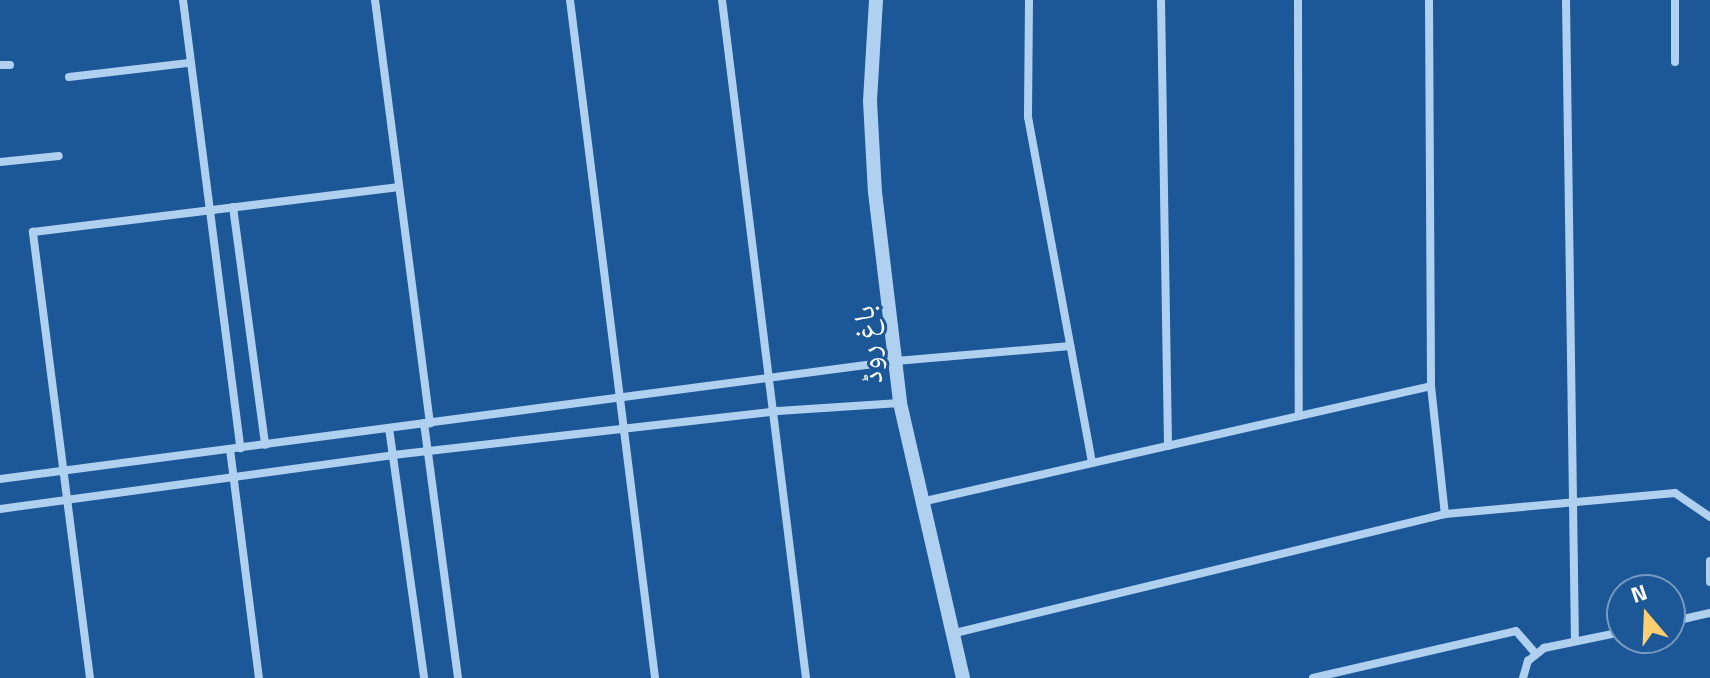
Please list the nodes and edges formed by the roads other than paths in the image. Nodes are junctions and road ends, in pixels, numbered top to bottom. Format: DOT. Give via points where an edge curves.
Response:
graph roads {
  1 [pos="183,0"];
  2 [pos="375,0"];
  3 [pos="570,0"];
  4 [pos="722,0"];
  5 [pos="876,0"];
  6 [pos="1029,0"];
  7 [pos="1161,0"];
  8 [pos="1298,0"];
  9 [pos="1429,0"];
  10 [pos="1566,0"];
  11 [pos="1675,0"];
  12 [pos="1675,62"];
  13 [pos="189,63"];
  14 [pos="69,77"];
  15 [pos="59,156"];
  16 [pos="0,162"];
  17 [pos="399,187"];
  18 [pos="207,207"];
  19 [pos="233,207"];
  20 [pos="1070,346"];
  21 [pos="896,361"];
  22 [pos="769,378"];
  23 [pos="1431,386"];
  24 [pos="621,398"];
  25 [pos="900,403"];
  26 [pos="770,412"];
  27 [pos="1299,416"];
  28 [pos="427,423"];
  29 [pos="389,428"];
  30 [pos="625,432"];
  31 [pos="265,445"];
  32 [pos="1168,446"];
  33 [pos="235,449"];
  34 [pos="428,452"];
  35 [pos="393,455"];
  36 [pos="1092,463"];
  37 [pos="65,471"];
  38 [pos="234,477"];
  39 [pos="0,479"];
  40 [pos="68,500"];
  41 [pos="921,502"];
  42 [pos="1573,504"];
  43 [pos="0,509"];
  44 [pos="1445,514"];
  45 [pos="1710,517"];
  46 [pos="1710,561"];
  47 [pos="1710,582"];
  48 [pos="1710,613"];
  49 [pos="1686,618"];
  50 [pos="951,635"];
  51 [pos="1606,635"];
  52 [pos="1575,641"];
  53 [pos="1536,654"];
  54 [pos="90,678"];
  55 [pos="259,678"];
  56 [pos="424,678"];
  57 [pos="458,678"];
  58 [pos="655,678"];
  59 [pos="806,678"];
  60 [pos="963,678"];
  61 [pos="1313,678"];
  62 [pos="1523,678"];
  1 -- 13 [label="street"];
  2 -- 17 [label="street"];
  3 -- 24 [label="street"];
  4 -- 22 [label="street"];
  5 -- 21 [label="street, باغ روڈ" via="870,101 875,192"];
  6 -- 20 [label="street" via="1028,117"];
  7 -- 32 [label="street"];
  8 -- 27 [label="street"];
  9 -- 23 [label="street"];
  10 -- 42 [label="street"];
  11 -- 12 [label="street"];
  13 -- 14 [label="street"];
  13 -- 18 [label="street"];
  15 -- 16 [label="street"];
  17 -- 19 [label="street"];
  17 -- 28 [label="street"];
  18 -- 19 [label="street"];
  18 -- 33 [label="street"];
  18 -- 37 [label="street" via="33,232"];
  19 -- 31 [label="street"];
  20 -- 21 [label="street"];
  20 -- 36 [label="street"];
  21 -- 22 [label="street"];
  21 -- 25 [label="street, باغ روڈ"];
  22 -- 24 [label="street"];
  22 -- 26 [label="street"];
  23 -- 27 [label="street"];
  23 -- 44 [label="street"];
  24 -- 28 [label="street"];
  24 -- 30 [label="street"];
  25 -- 26 [label="street"];
  25 -- 41 [label="street, باغ روڈ"];
  26 -- 30 [label="street"];
  26 -- 59 [label="street"];
  27 -- 32 [label="street"];
  28 -- 29 [label="street"];
  28 -- 34 [label="street"];
  29 -- 31 [label="street"];
  29 -- 35 [label="street"];
  30 -- 34 [label="street"];
  30 -- 58 [label="street"];
  31 -- 33 [label="street"];
  32 -- 36 [label="street"];
  33 -- 37 [label="street"];
  33 -- 38 [label="street"];
  34 -- 35 [label="street"];
  34 -- 57 [label="street"];
  35 -- 38 [label="street"];
  35 -- 56 [label="street"];
  36 -- 41 [label="street"];
  37 -- 39 [label="street"];
  37 -- 40 [label="street"];
  38 -- 40 [label="street"];
  38 -- 55 [label="street"];
  40 -- 43 [label="street"];
  40 -- 54 [label="street"];
  41 -- 50 [label="street, باغ روڈ"];
  42 -- 44 [label="street"];
  42 -- 45 [label="street" via="1675,493"];
  42 -- 52 [label="street"];
  44 -- 50 [label="street"];
  46 -- 47 [label="street"];
  48 -- 49 [label="street"];
  50 -- 60 [label="street, باغ روڈ"];
  51 -- 52 [label="street"];
  52 -- 53 [label="street"];
  53 -- 61 [label="street" via="1516,631"];
  53 -- 62 [label="street"];
}
